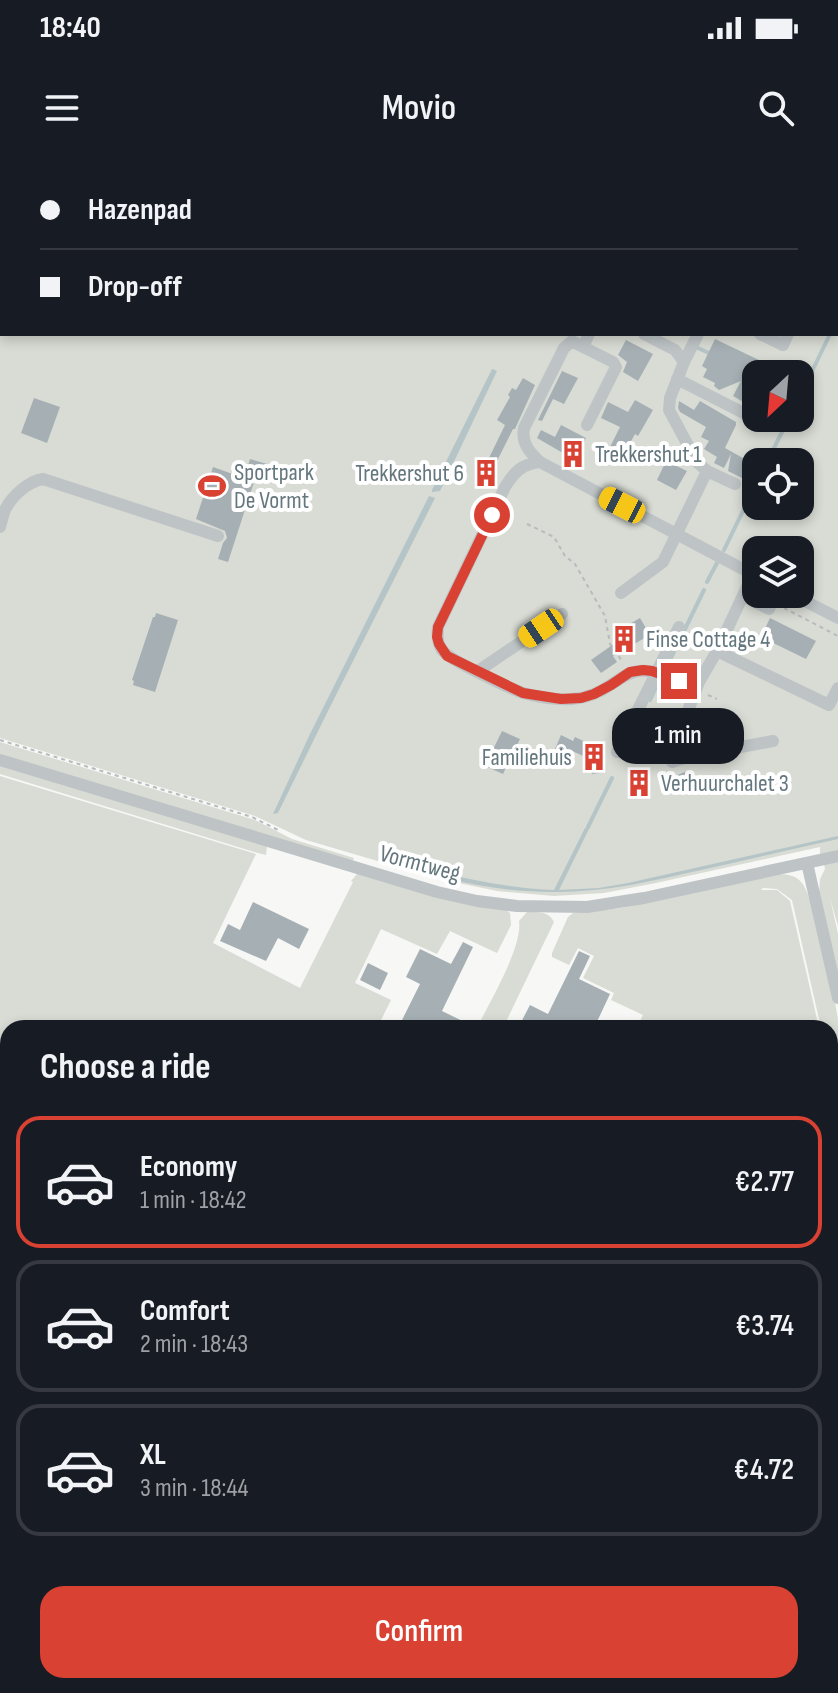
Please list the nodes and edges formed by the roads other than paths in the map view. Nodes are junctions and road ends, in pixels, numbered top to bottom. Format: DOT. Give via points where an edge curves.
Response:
graph roads {
  1 [pos="588,336"];
  2 [pos="648,336"];
  3 [pos="697,336"];
  4 [pos="764,336"];
  5 [pos="787,336"];
  6 [pos="583,347"];
  7 [pos="684,362"];
  8 [pos="677,379"];
  9 [pos="742,412"];
  10 [pos="587,425"];
  11 [pos="540,462"];
  12 [pos="707,471"];
  13 [pos="735,484"];
  14 [pos="0,527"];
  15 [pos="677,534"];
  16 [pos="218,536"];
  17 [pos="742,568"];
  18 [pos="621,593"];
  19 [pos="742,598"];
  20 [pos="814,606"];
  21 [pos="562,614"];
  22 [pos="838,618"];
  23 [pos="679,627"];
  24 [pos="717,651"];
  25 [pos="478,671"];
  26 [pos="656,672"];
  27 [pos="699,682"];
  28 [pos="838,688"];
  29 [pos="773,741"];
  30 [pos="617,752"];
  31 [pos="688,757"];
  32 [pos="0,760"];
  33 [pos="672,762"];
  34 [pos="838,856"];
  35 [pos="807,863"];
  36 [pos="838,998"];
  1 -- 6 [label="street"];
  2 -- 7 [label="street" via="675,350"];
  3 -- 7 [label="street"];
  4 -- 5 [label="street" via="783,345"];
  6 -- 10 [label="street" via="616,367"];
  6 -- 11 [label="street" via="572,341 564,348 524,428 527,447"];
  7 -- 8 [label="street"];
  8 -- 9 [label="street"];
  8 -- 12 [label="street" via="669,410"];
  11 -- 15 [label="street"];
  11 -- 25 [label="street" via="514,472 438,627 439,644 447,656"];
  12 -- 13 [label="street"];
  12 -- 15 [label="street"];
  14 -- 16 [label="street" via="7,506 21,490 43,479"];
  15 -- 17 [label="street"];
  15 -- 18 [label="street" via="663,562"];
  19 -- 24 [label="street"];
  20 -- 22 [label="street"];
  21 -- 25 [label="street"];
  23 -- 26 [label="street"];
  24 -- 27 [label="street"];
  24 -- 28 [label="street" via="829,705"];
  25 -- 26 [label="street" via="523,693 561,699 594,694 630,672"];
  26 -- 27 [label="street"];
  26 -- 30 [label="street"];
  27 -- 31 [label="street" via="684,721"];
  29 -- 31 [label="street"];
  31 -- 33 [label="street"];
  32 -- 35 [label="street, Vormtweg" via="437,892 505,905 608,905"];
  34 -- 35 [label="street, Vormtweg"];
  35 -- 36 [label="street"];
}
